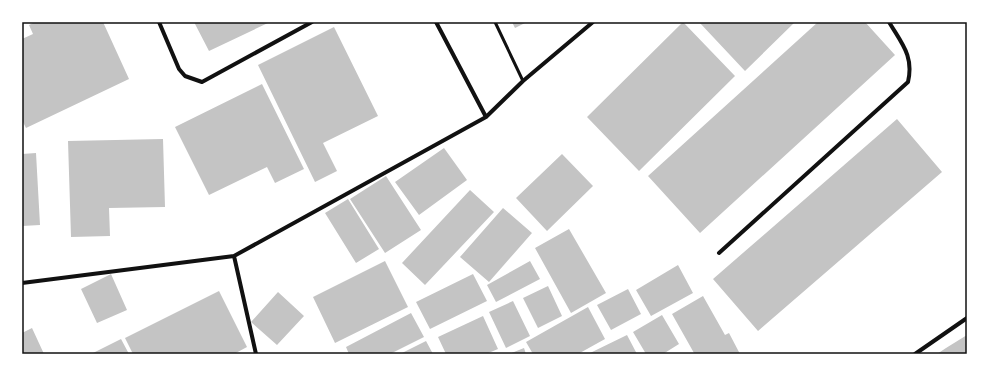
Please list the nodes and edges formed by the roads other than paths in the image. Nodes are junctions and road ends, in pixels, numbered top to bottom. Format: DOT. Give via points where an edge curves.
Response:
graph roads {
  1 [pos="159,22"];
  2 [pos="312,22"];
  3 [pos="436,22"];
  4 [pos="495,22"];
  5 [pos="593,22"];
  6 [pos="889,22"];
  7 [pos="523,81"];
  8 [pos="486,117"];
  9 [pos="719,253"];
  10 [pos="234,256"];
  11 [pos="22,284"];
  12 [pos="967,318"];
  13 [pos="256,354"];
  14 [pos="915,354"];
  1 -- 2 [label="street" via="179,69 185,76 202,82"];
  3 -- 8 [label="street"];
  4 -- 7 [label="lane"];
  5 -- 7 [label="street"];
  6 -- 9 [label="street" via="907,54 911,68 908,82"];
  7 -- 8 [label="street"];
  8 -- 10 [label="street"];
  10 -- 11 [label="street"];
  10 -- 13 [label="street"];
  12 -- 14 [label="street"];
}
